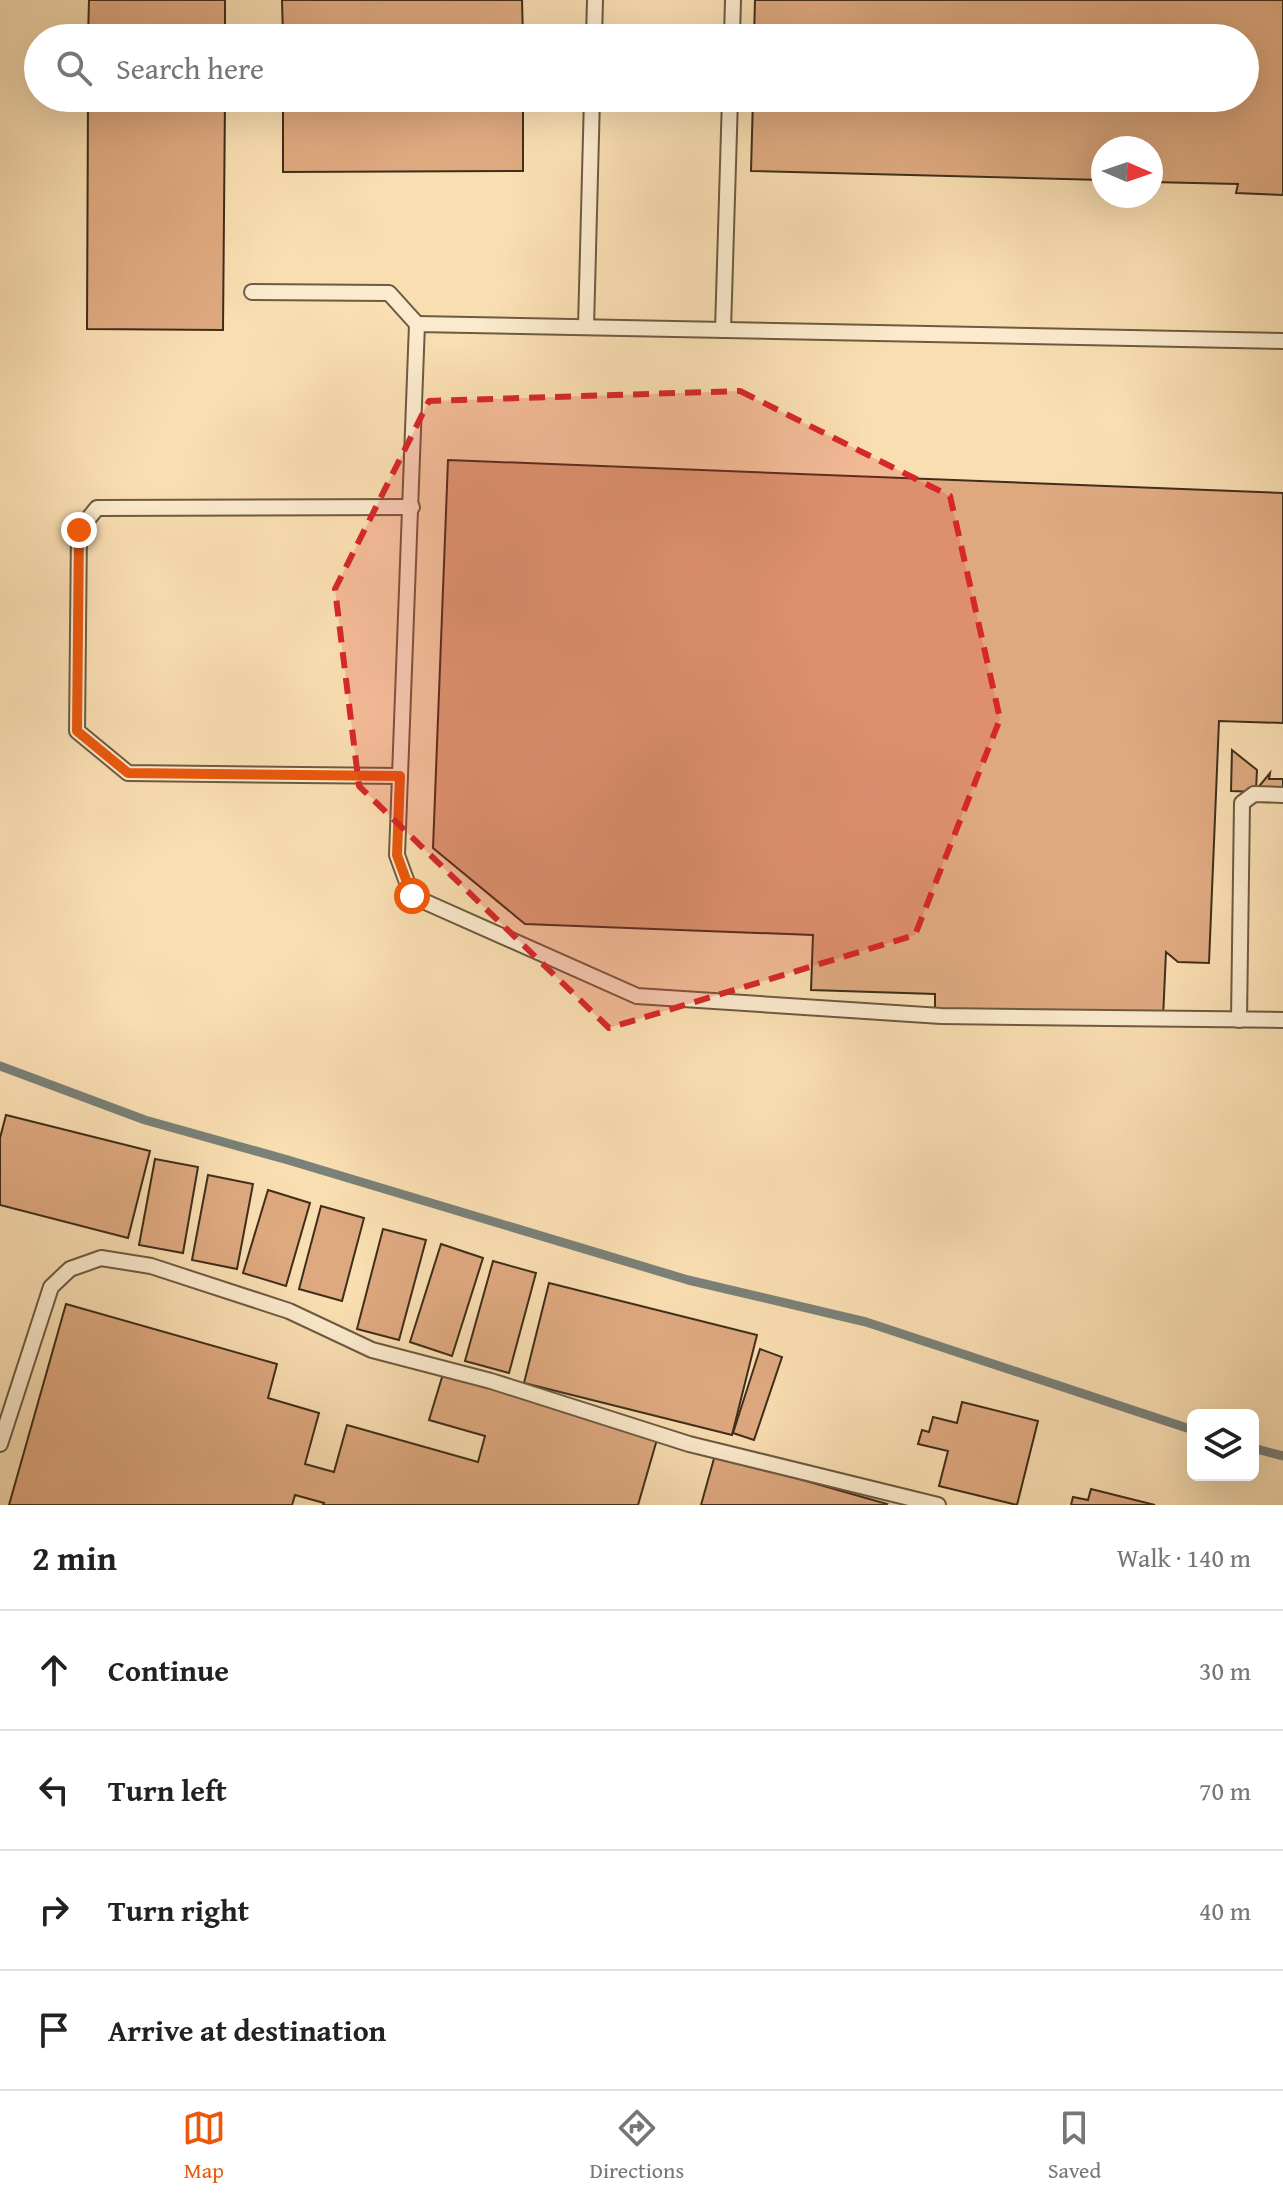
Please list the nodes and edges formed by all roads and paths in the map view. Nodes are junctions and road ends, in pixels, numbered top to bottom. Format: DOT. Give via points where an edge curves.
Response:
graph roads {
  1 [pos="595,0"];
  2 [pos="733,0"];
  3 [pos="594,24"];
  4 [pos="732,24"];
  5 [pos="592,112"];
  6 [pos="730,112"];
  7 [pos="252,292"];
  8 [pos="417,324"];
  9 [pos="586,327"];
  10 [pos="723,330"];
  11 [pos="1283,341"];
  12 [pos="412,507"];
  13 [pos="400,776"];
  14 [pos="1283,795"];
  15 [pos="1239,1020"];
  16 [pos="1283,1020"];
  17 [pos="0,1444"];
  18 [pos="938,1505"];
  1 -- 3 [label="lane"];
  2 -- 4 [label="lane"];
  5 -- 9 [label="lane"];
  6 -- 10 [label="lane"];
  7 -- 8 [label="lane" via="389,293"];
  8 -- 9 [label="lane"];
  8 -- 12 [label="lane"];
  9 -- 10 [label="lane"];
  10 -- 11 [label="lane"];
  12 -- 13 [label="lane"];
  12 -- 13 [label="lane" via="97,508 79,530 77,731 128,773"];
  13 -- 15 [label="lane" via="397,855 412,896 637,996 941,1016"];
  14 -- 15 [label="lane" via="1254,794 1242,803"];
  15 -- 16 [label="lane"];
  17 -- 18 [label="lane" via="51,1287 70,1269 101,1258 151,1266 289,1311 372,1350 491,1381 689,1444"];
}
